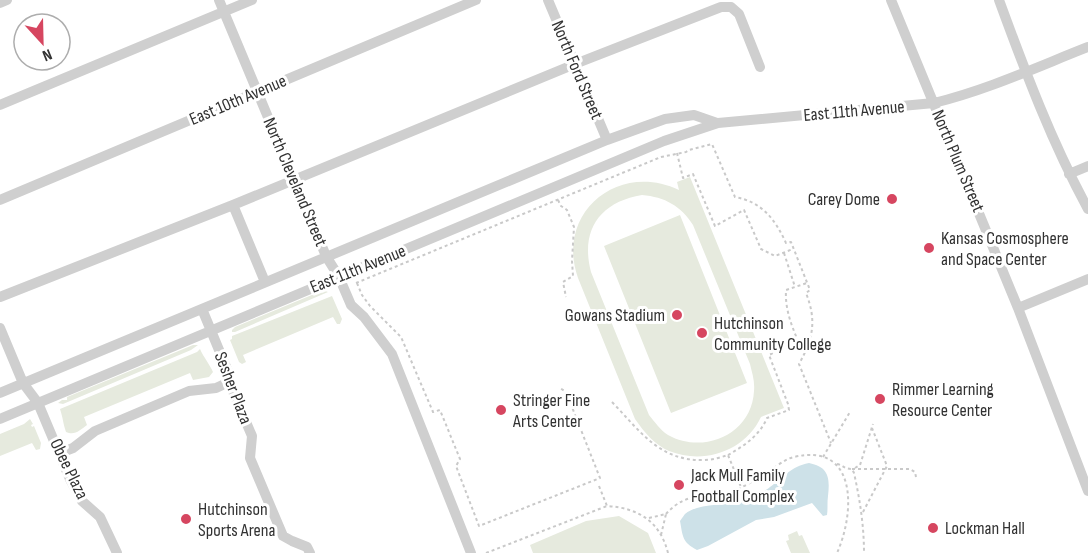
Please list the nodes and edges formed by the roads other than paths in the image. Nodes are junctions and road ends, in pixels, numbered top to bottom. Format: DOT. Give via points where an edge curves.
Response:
graph roads {
  1 [pos="7,0"];
  2 [pos="219,0"];
  3 [pos="252,0"];
  4 [pos="476,0"];
  5 [pos="548,0"];
  6 [pos="891,0"];
  7 [pos="999,0"];
  8 [pos="0,3"];
  9 [pos="224,12"];
  10 [pos="1088,47"];
  11 [pos="575,64"];
  12 [pos="760,68"];
  13 [pos="1026,72"];
  14 [pos="257,92"];
  15 [pos="934,103"];
  16 [pos="0,105"];
  17 [pos="718,123"];
  18 [pos="607,140"];
  19 [pos="1088,166"];
  20 [pos="1069,174"];
  21 [pos="294,180"];
  22 [pos="0,200"];
  23 [pos="233,205"];
  24 [pos="1088,209"];
  25 [pos="326,256"];
  26 [pos="339,277"];
  27 [pos="1088,279"];
  28 [pos="265,282"];
  29 [pos="0,297"];
  30 [pos="1018,308"];
  31 [pos="202,309"];
  32 [pos="0,328"];
  33 [pos="211,330"];
  34 [pos="229,382"];
  35 [pos="23,383"];
  36 [pos="0,393"];
  37 [pos="38,403"];
  38 [pos="0,419"];
  39 [pos="60,453"];
  40 [pos="1088,491"];
  41 [pos="117,553"];
  42 [pos="310,553"];
  43 [pos="471,553"];
  1 -- 8 [label="street"];
  2 -- 9 [label="street, North Cleveland Street"];
  3 -- 9 [label="street"];
  4 -- 14 [label="street, East 10th Avenue"];
  5 -- 11 [label="street, North Ford Street"];
  6 -- 15 [label="street, North Plum Street"];
  7 -- 13 [label="street"];
  9 -- 14 [label="street, North Cleveland Street"];
  9 -- 16 [label="street"];
  10 -- 13 [label="street, East 11th Avenue"];
  11 -- 12 [label="street" via="721,7 731,7 739,14"];
  11 -- 18 [label="street, North Ford Street"];
  11 -- 21 [label="street"];
  13 -- 15 [label="street, East 11th Avenue"];
  13 -- 20 [label="street"];
  14 -- 21 [label="street, North Cleveland Street"];
  14 -- 22 [label="street, East 10th Avenue"];
  15 -- 17 [label="street, East 11th Avenue"];
  15 -- 30 [label="street, North Plum Street"];
  17 -- 18 [label="street, East 11th Avenue" via="694,115 665,119"];
  17 -- 26 [label="street, East 11th Avenue" via="663,141"];
  18 -- 25 [label="street, East 11th Avenue"];
  19 -- 20 [label="street"];
  20 -- 24 [label="street"];
  21 -- 23 [label="street"];
  21 -- 25 [label="street, North Cleveland Street"];
  23 -- 28 [label="street"];
  23 -- 29 [label="street"];
  25 -- 26 [label="street, North Cleveland Street"];
  25 -- 28 [label="street, East 11th Avenue"];
  26 -- 33 [label="street, East 11th Avenue"];
  26 -- 43 [label="street, North Cleveland Street" via="351,305 392,354"];
  27 -- 30 [label="street"];
  28 -- 31 [label="street, East 11th Avenue"];
  30 -- 40 [label="street, North Plum Street"];
  31 -- 33 [label="street, Sesher Plaza"];
  31 -- 35 [label="street, East 11th Avenue"];
  32 -- 35 [label="street, Obee Plaza"];
  33 -- 34 [label="street, Sesher Plaza"];
  33 -- 37 [label="street, East 11th Avenue"];
  34 -- 39 [label="street" via="189,392 95,431"];
  34 -- 42 [label="street, Sesher Plaza" via="252,436 250,458 283,536 308,547"];
  35 -- 36 [label="street, East 11th Avenue"];
  35 -- 37 [label="street, Obee Plaza"];
  37 -- 38 [label="street, East 11th Avenue"];
  37 -- 39 [label="street, Obee Plaza"];
  39 -- 41 [label="street, Obee Plaza" via="82,501 100,517"];
}
